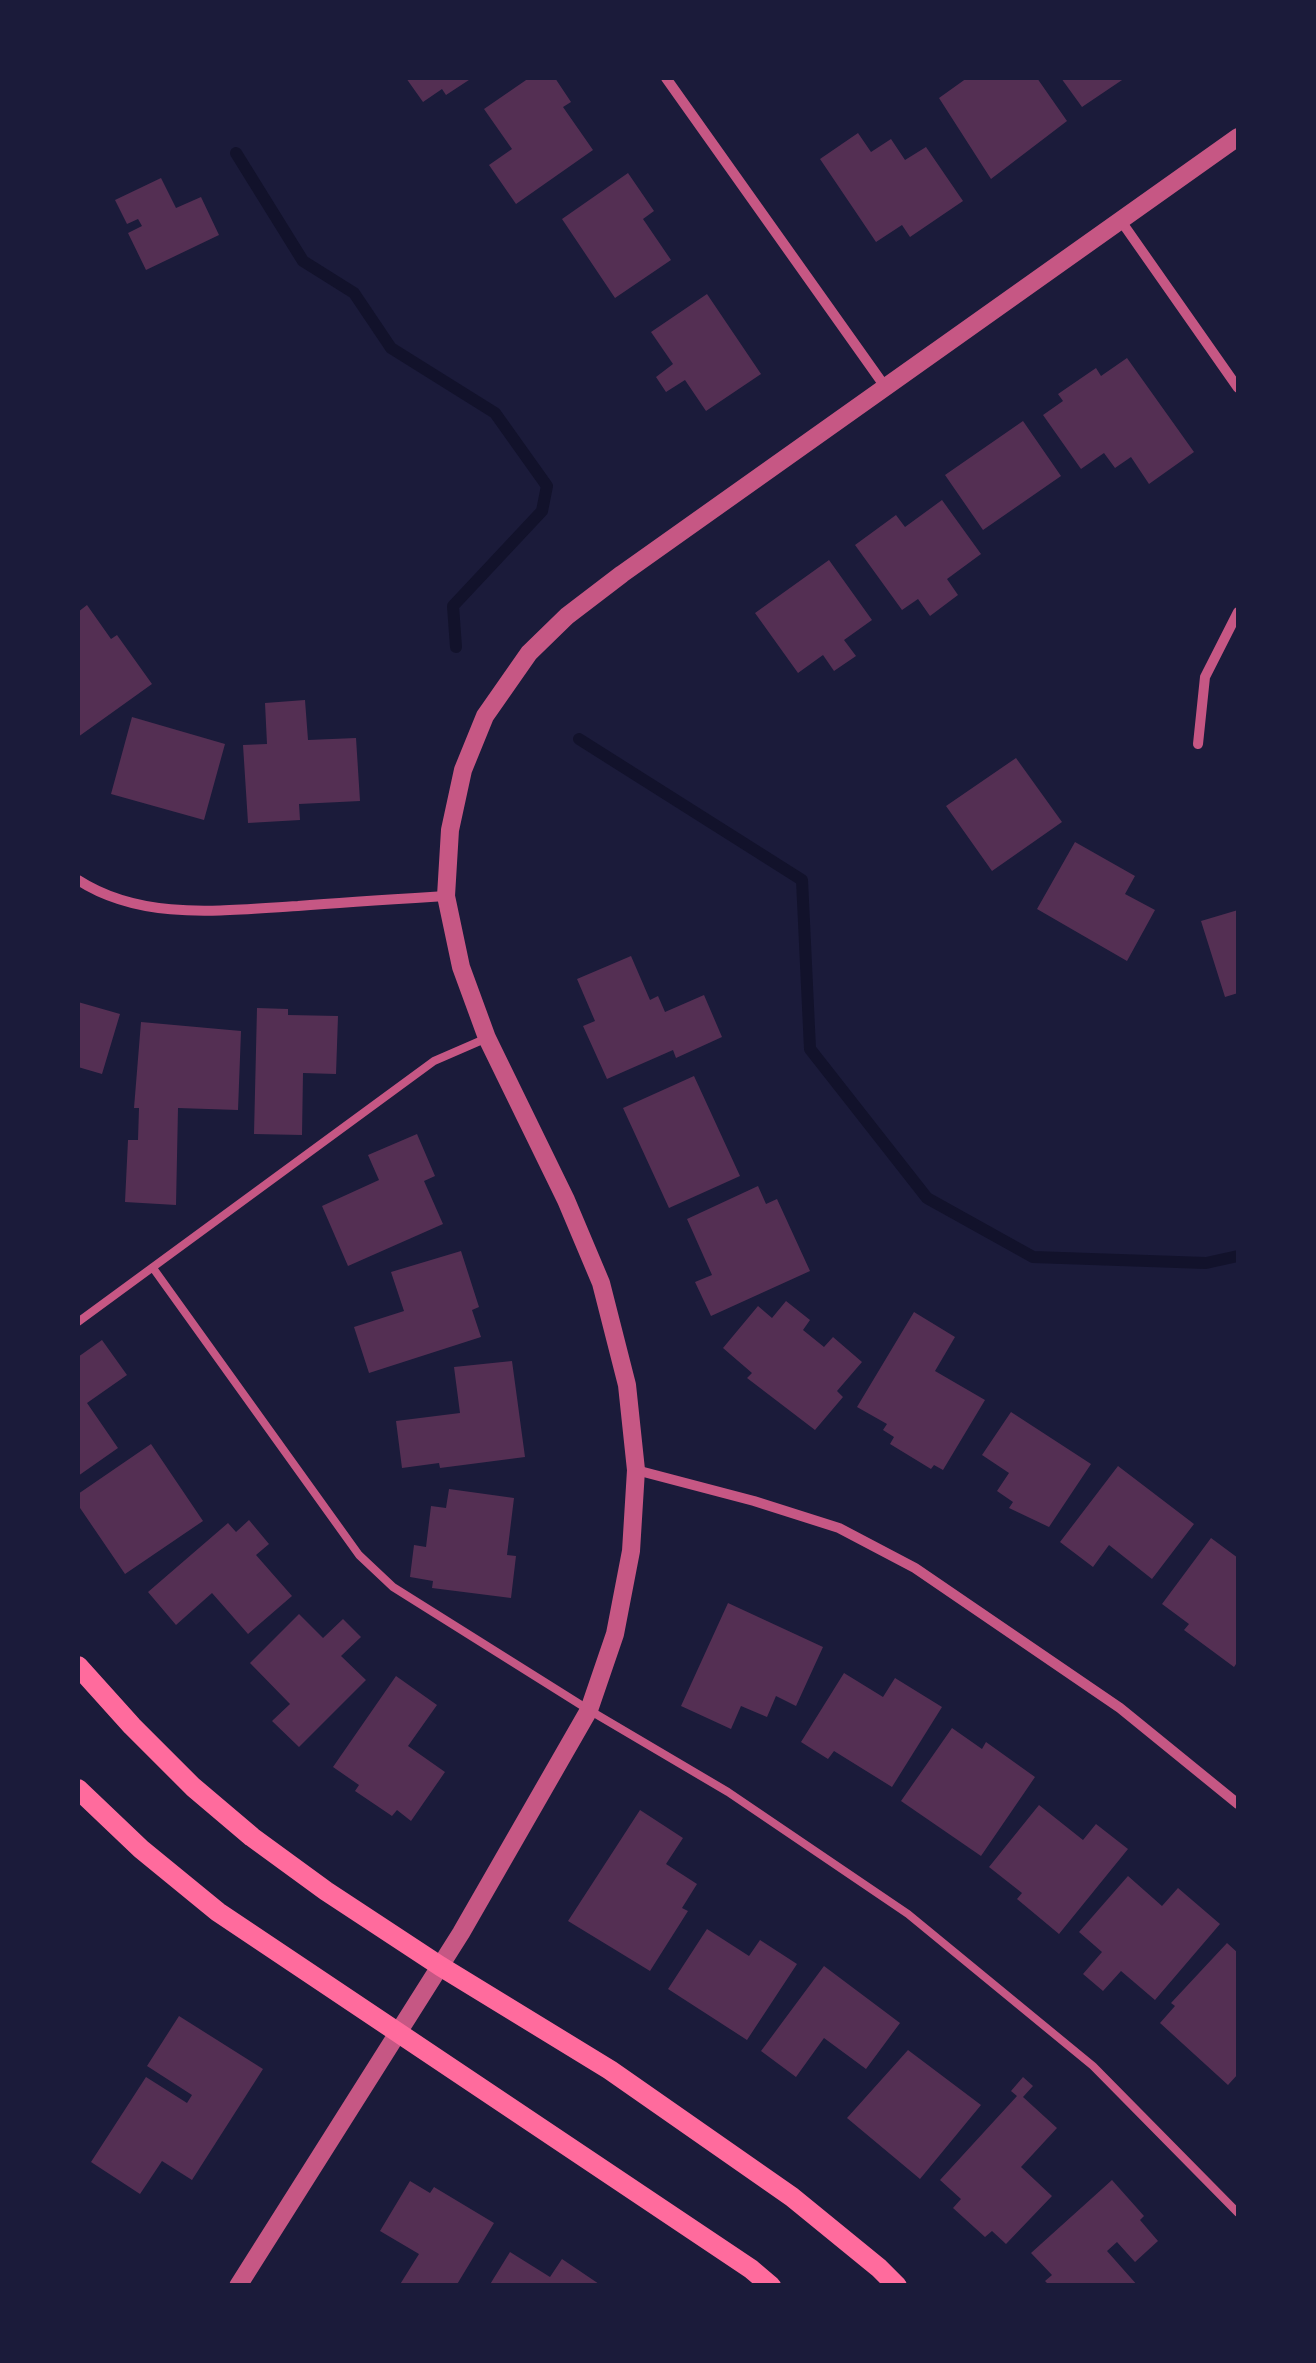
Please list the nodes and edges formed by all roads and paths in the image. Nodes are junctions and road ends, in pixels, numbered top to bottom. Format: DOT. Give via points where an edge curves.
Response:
graph roads {
  1 [pos="666,78"];
  2 [pos="1238,137"];
  3 [pos="1121,221"];
  4 [pos="886,388"];
  5 [pos="1238,388"];
  6 [pos="1238,612"];
  7 [pos="1198,744"];
  8 [pos="78,880"];
  9 [pos="446,896"];
  10 [pos="487,1038"];
  11 [pos="152,1268"];
  12 [pos="78,1322"];
  13 [pos="636,1470"];
  14 [pos="78,1666"];
  15 [pos="589,1710"];
  16 [pos="78,1789"];
  17 [pos="1238,1804"];
  18 [pos="440,1966"];
  19 [pos="398,2031"];
  20 [pos="1238,2213"];
  21 [pos="238,2286"];
  22 [pos="771,2286"];
  23 [pos="897,2286"];
  1 -- 4 [label="street"];
  2 -- 3 [label="street"];
  3 -- 4 [label="street"];
  3 -- 5 [label="street"];
  4 -- 9 [label="street" via="622,574 529,653 485,716 462,770"];
  6 -- 7 [label="street" via="1205,678"];
  8 -- 9 [label="street" via="98,893 150,907 205,912"];
  9 -- 10 [label="street" via="461,967"];
  10 -- 11 [label="lane" via="434,1061"];
  10 -- 13 [label="street" via="600,1283 627,1386"];
  11 -- 12 [label="lane"];
  11 -- 15 [label="lane" via="359,1555 392,1587"];
  13 -- 15 [label="street" via="631,1551"];
  13 -- 17 [label="street" via="839,1528 916,1568 1120,1708"];
  14 -- 18 [label="main road" via="192,1787 252,1837"];
  15 -- 18 [label="street"];
  15 -- 20 [label="lane" via="728,1792 908,1914 1093,2066"];
  16 -- 19 [label="main road" via="218,1912"];
  18 -- 19 [label="street"];
  18 -- 23 [label="main road" via="610,2070 792,2197"];
  19 -- 21 [label="street"];
  19 -- 22 [label="main road"];
}
